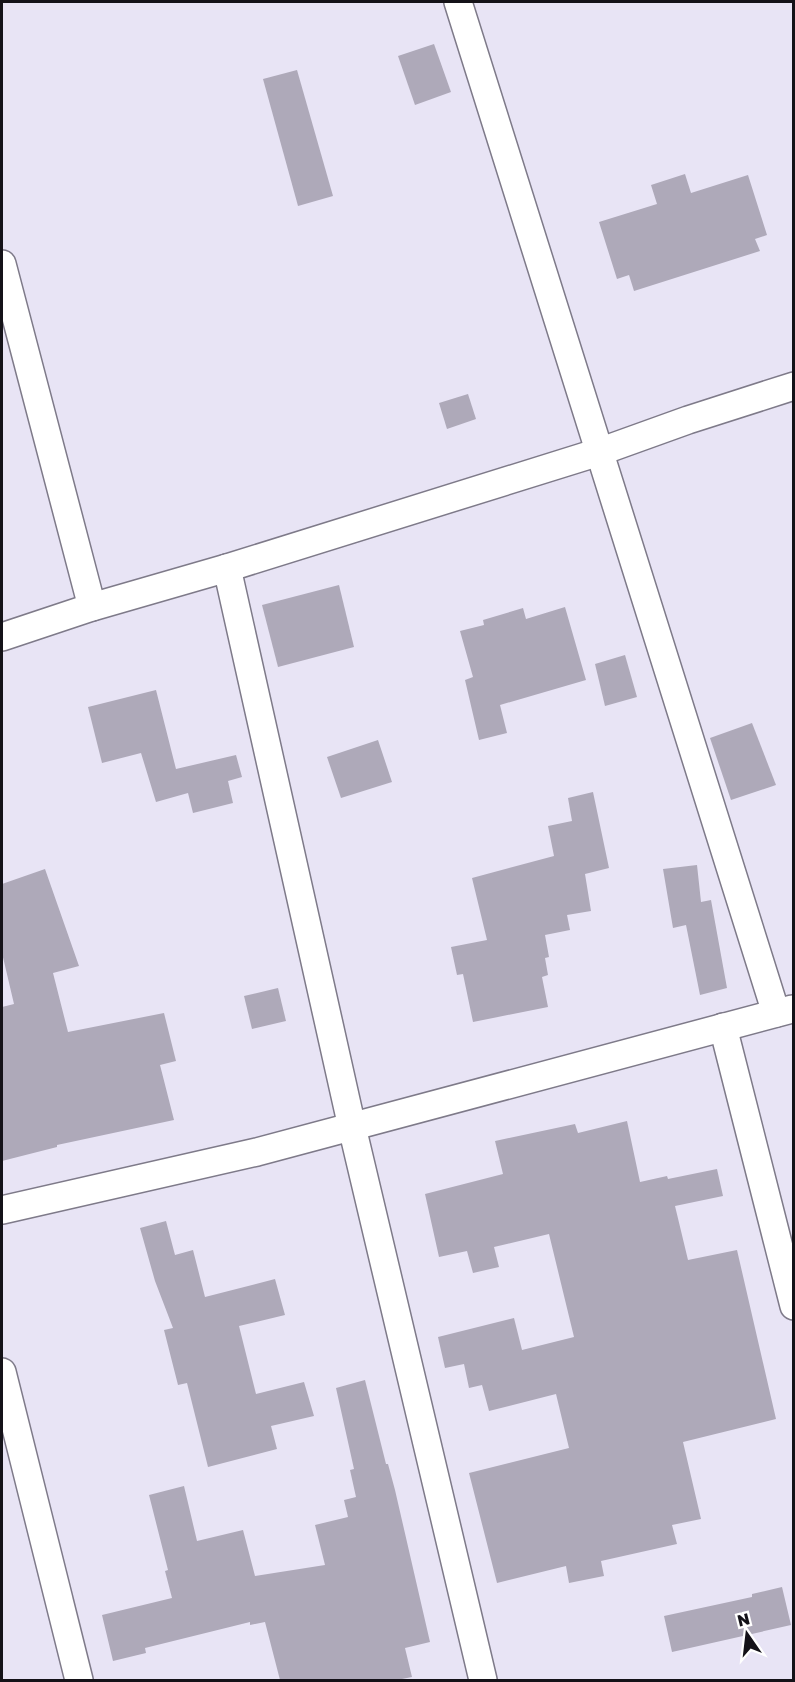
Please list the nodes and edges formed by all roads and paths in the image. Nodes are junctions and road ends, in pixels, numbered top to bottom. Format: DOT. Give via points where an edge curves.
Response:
graph roads {
  1 [pos="458,2"];
  2 [pos="2,264"];
  3 [pos="794,386"];
  4 [pos="599,452"];
  5 [pos="227,568"];
  6 [pos="92,607"];
  7 [pos="2,637"];
  8 [pos="785,1011"];
  9 [pos="723,1027"];
  10 [pos="352,1127"];
  11 [pos="2,1210"];
  12 [pos="794,1306"];
  13 [pos="2,1372"];
  14 [pos="79,1680"];
  15 [pos="483,1680"];
  1 -- 4 [label="street"];
  2 -- 6 [label="street"];
  3 -- 4 [label="street"];
  4 -- 5 [label="street"];
  4 -- 8 [label="street"];
  5 -- 6 [label="street"];
  5 -- 10 [label="street"];
  6 -- 7 [label="street"];
  8 -- 9 [label="street"];
  9 -- 10 [label="street"];
  9 -- 12 [label="street"];
  10 -- 11 [label="street"];
  10 -- 15 [label="street"];
  13 -- 14 [label="street"];
}
